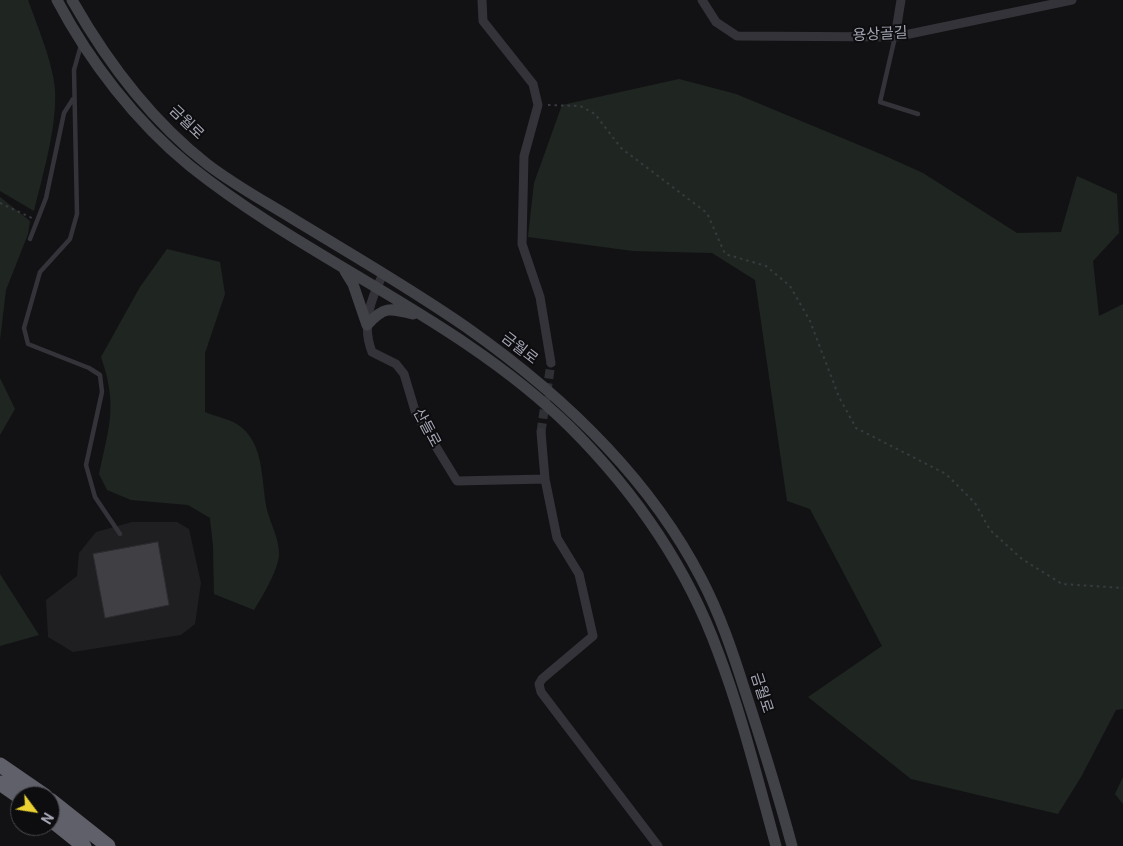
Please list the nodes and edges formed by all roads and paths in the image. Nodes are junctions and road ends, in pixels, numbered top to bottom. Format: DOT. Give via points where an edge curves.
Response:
graph roads {
  1 [pos="57,0"];
  2 [pos="72,0"];
  3 [pos="482,0"];
  4 [pos="702,0"];
  5 [pos="901,0"];
  6 [pos="1072,0"];
  7 [pos="894,37"];
  8 [pos="82,41"];
  9 [pos="74,98"];
  10 [pos="538,105"];
  11 [pos="918,114"];
  12 [pos="0,203"];
  13 [pos="37,219"];
  14 [pos="30,239"];
  15 [pos="342,267"];
  16 [pos="383,274"];
  17 [pos="376,288"];
  18 [pos="431,319"];
  19 [pos="367,325"];
  20 [pos="552,363"];
  21 [pos="541,432"];
  22 [pos="545,479"];
  23 [pos="120,534"];
  24 [pos="1123,588"];
  25 [pos="0,765"];
  26 [pos="30,786"];
  27 [pos="60,808"];
  28 [pos="60,828"];
  29 [pos="84,846"];
  30 [pos="108,846"];
  31 [pos="658,846"];
  32 [pos="776,846"];
  33 [pos="792,846"];
  1 -- 8 [label="main road, 금월로"];
  2 -- 16 [label="main road, 금월로" via="117,69 161,122 206,164"];
  3 -- 10 [label="street" via="483,20 533,84"];
  4 -- 7 [label="street, 용상골길" via="716,22 737,36"];
  5 -- 7 [label="street"];
  6 -- 7 [label="street, 용상골길"];
  7 -- 11 [label="lane" via="880,102"];
  8 -- 9 [label="lane" via="74,70"];
  8 -- 15 [label="main road, 금월로" via="107,79 147,125 188,164 240,203"];
  9 -- 13 [label="lane" via="64,114 46,198"];
  9 -- 23 [label="lane" via="77,214 70,239 40,272 24,328 28,344 100,375 102,392 86,465 95,497"];
  10 -- 20 [label="street" via="524,156 522,244 540,297"];
  10 -- 24 [label="path" via="580,106 595,114 621,148 707,213 725,254 766,266 790,286 810,320 838,397 856,428 946,474 974,503 990,530 1022,559 1062,584"];
  12 -- 13 [label="path"];
  13 -- 14 [label="lane"];
  15 -- 17 [label="main road, 금월로"];
  15 -- 19 [label="main road" via="353,284"];
  16 -- 17 [label="street, 산들로"];
  16 -- 33 [label="main road, 금월로" via="467,328 566,406 612,452 666,520 702,578 731,649 772,772"];
  17 -- 18 [label="main road, 금월로"];
  17 -- 19 [label="street, 산들로" via="369,303"];
  18 -- 19 [label="main road" via="389,308 377,314"];
  18 -- 32 [label="main road, 금월로" via="534,396 569,427 606,466 663,540 718,651"];
  19 -- 22 [label="street, 산들로" via="367,340 372,352 396,364 404,374 416,414 457,481"];
  21 -- 22 [label="street"];
  22 -- 31 [label="street" via="557,538 579,574 593,636 542,679 539,684 541,692"];
  25 -- 26 [label="highway"];
  27 -- 30 [label="highway"];
  28 -- 29 [label="highway"];
}
